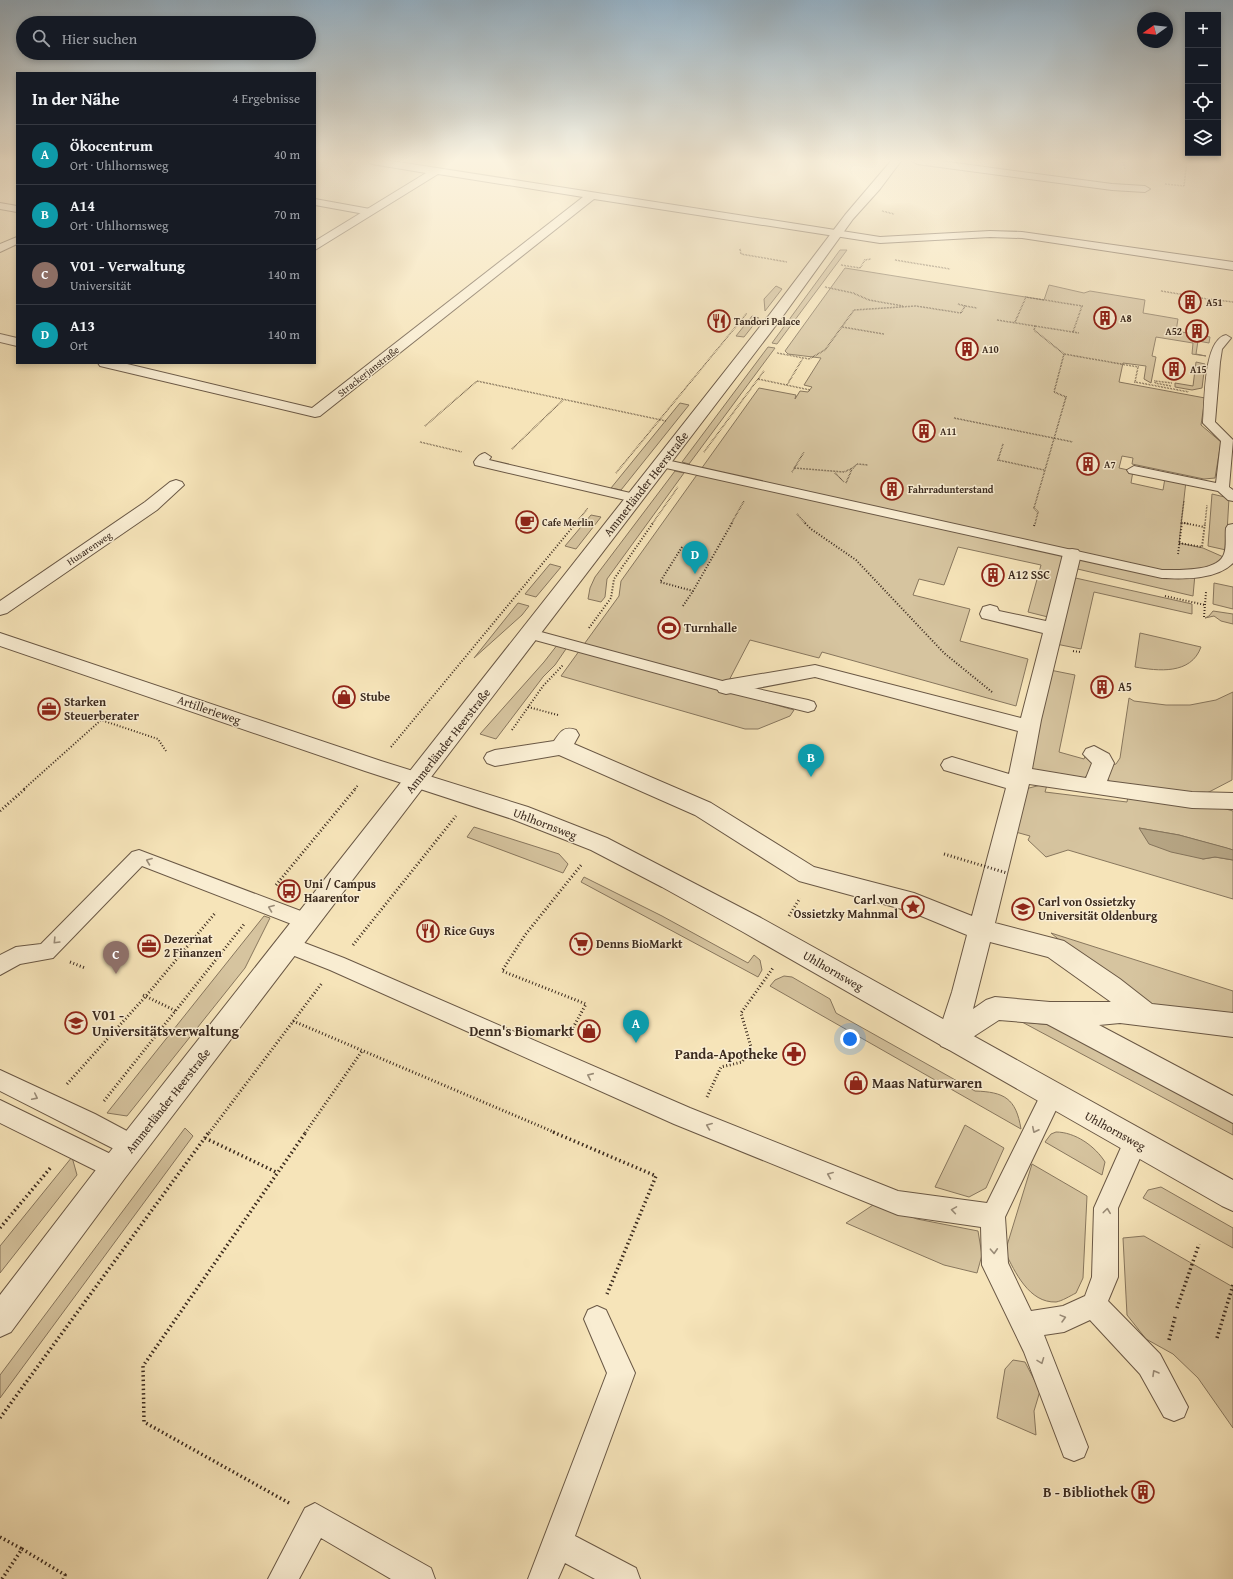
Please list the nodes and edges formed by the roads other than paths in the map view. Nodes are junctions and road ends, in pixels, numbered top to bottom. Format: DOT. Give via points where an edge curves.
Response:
graph roads {
  1 [pos="838,234"];
  2 [pos="333,235"];
  3 [pos="542,235"];
  4 [pos="843,235"];
  5 [pos="977,235"];
  6 [pos="1012,235"];
  7 [pos="16,240"];
  8 [pos="316,245"];
  9 [pos="0,248"];
  10 [pos="1233,266"];
  11 [pos="1229,336"];
  12 [pos="0,338"];
  13 [pos="16,342"];
  14 [pos="109,364"];
  15 [pos="490,461"];
  16 [pos="662,463"];
  17 [pos="1134,470"];
  18 [pos="176,485"];
  19 [pos="1222,488"];
  20 [pos="1233,497"];
  21 [pos="634,498"];
  22 [pos="1233,528"];
  23 [pos="1072,554"];
  24 [pos="0,609"];
  25 [pos="990,611"];
  26 [pos="1053,630"];
  27 [pos="530,634"];
  28 [pos="0,639"];
  29 [pos="726,687"];
  30 [pos="808,706"];
  31 [pos="1031,724"];
  32 [pos="1094,754"];
  33 [pos="495,758"];
  34 [pos="952,765"];
  35 [pos="418,780"];
  36 [pos="1019,780"];
  37 [pos="1093,788"];
  38 [pos="1233,801"];
  39 [pos="307,922"];
  40 [pos="981,930"];
  41 [pos="289,945"];
  42 [pos="0,966"];
  43 [pos="1050,1012"];
  44 [pos="1146,1015"];
  45 [pos="1233,1025"];
  46 [pos="950,1038"];
  47 [pos="0,1080"];
  48 [pos="1052,1096"];
  49 [pos="1233,1110"];
  50 [pos="0,1111"];
  51 [pos="1135,1142"];
  52 [pos="132,1146"];
  53 [pos="116,1168"];
  54 [pos="1233,1196"];
  55 [pos="992,1216"];
  56 [pos="1094,1305"];
  57 [pos="597,1319"];
  58 [pos="0,1320"];
  59 [pos="1024,1325"];
  60 [pos="1174,1407"];
  61 [pos="1074,1447"];
  62 [pos="558,1543"];
  63 [pos="284,1579"];
  64 [pos="420,1579"];
  65 [pos="543,1579"];
  66 [pos="625,1579"];
  1 -- 16 [label="street, Ammerländer Heerstraße"];
  2 -- 8 [label="street"];
  3 -- 14 [label="street, Strackerjanstraße" via="315,413"];
  4 -- 5 [label="street" via="880,240"];
  6 -- 10 [label="street"];
  7 -- 9 [label="street"];
  11 -- 19 [label="lane" via="1217,349 1214,362 1209,424 1227,440"];
  12 -- 13 [label="street"];
  15 -- 21 [label="lane"];
  16 -- 21 [label="street, Ammerländer Heerstraße"];
  16 -- 23 [label="lane"];
  17 -- 19 [label="lane"];
  18 -- 24 [label="street, Husarenweg" via="151,506"];
  19 -- 20 [label="lane"];
  21 -- 27 [label="street, Ammerländer Heerstraße"];
  22 -- 23 [label="lane" via="1231,555 1221,565 1199,573 1175,575"];
  23 -- 26 [label="street"];
  25 -- 26 [label="street" via="989,614"];
  26 -- 31 [label="street"];
  27 -- 29 [label="lane"];
  27 -- 35 [label="street, Ammerländer Heerstraße"];
  28 -- 35 [label="street, Artillerieweg"];
  29 -- 30 [label="lane"];
  29 -- 31 [label="street" via="815,670"];
  31 -- 36 [label="street"];
  32 -- 37 [label="street" via="1103,762"];
  33 -- 40 [label="street" via="565,732 703,809 807,874 914,903"];
  34 -- 36 [label="street"];
  35 -- 39 [label="street, Ammerländer Heerstraße"];
  35 -- 46 [label="street, Uhlhornsweg" via="520,813 599,844 776,938"];
  36 -- 37 [label="street"];
  36 -- 40 [label="street"];
  37 -- 38 [label="street" via="1192,800"];
  39 -- 41 [label="street, Ammerländer Heerstraße"];
  39 -- 42 [label="lane, one-way" via="139,856 46,952 16,956"];
  40 -- 44 [label="street" via="1055,948 1112,987"];
  40 -- 46 [label="street"];
  41 -- 52 [label="street, Ammerländer Heerstraße"];
  55 -- 41 [label="lane, one-way" via="898,1203 693,1120"];
  43 -- 44 [label="street" via="1120,1012"];
  43 -- 46 [label="street" via="995,1008"];
  43 -- 49 [label="street"];
  44 -- 45 [label="street"];
  46 -- 48 [label="street, Uhlhornsweg"];
  47 -- 52 [label="lane, one-way"];
  48 -- 51 [label="street, Uhlhornsweg"];
  48 -- 55 [label="lane, one-way"];
  50 -- 53 [label="lane"];
  51 -- 54 [label="street, Uhlhornsweg"];
  56 -- 51 [label="lane, one-way" via="1105,1277 1106,1208"];
  52 -- 53 [label="street, Ammerländer Heerstraße"];
  53 -- 58 [label="street, Ammerländer Heerstraße"];
  55 -- 59 [label="lane, one-way" via="995,1265"];
  59 -- 56 [label="lane, one-way" via="1064,1319"];
  60 -- 56 [label="lane, one-way" via="1150,1364"];
  57 -- 62 [label="lane" via="621,1374"];
  59 -- 61 [label="lane, one-way" via="1035,1346"];
  62 -- 65 [label="lane"];
  62 -- 66 [label="lane"];
  63 -- 64 [label="lane" via="315,1518"];
}
